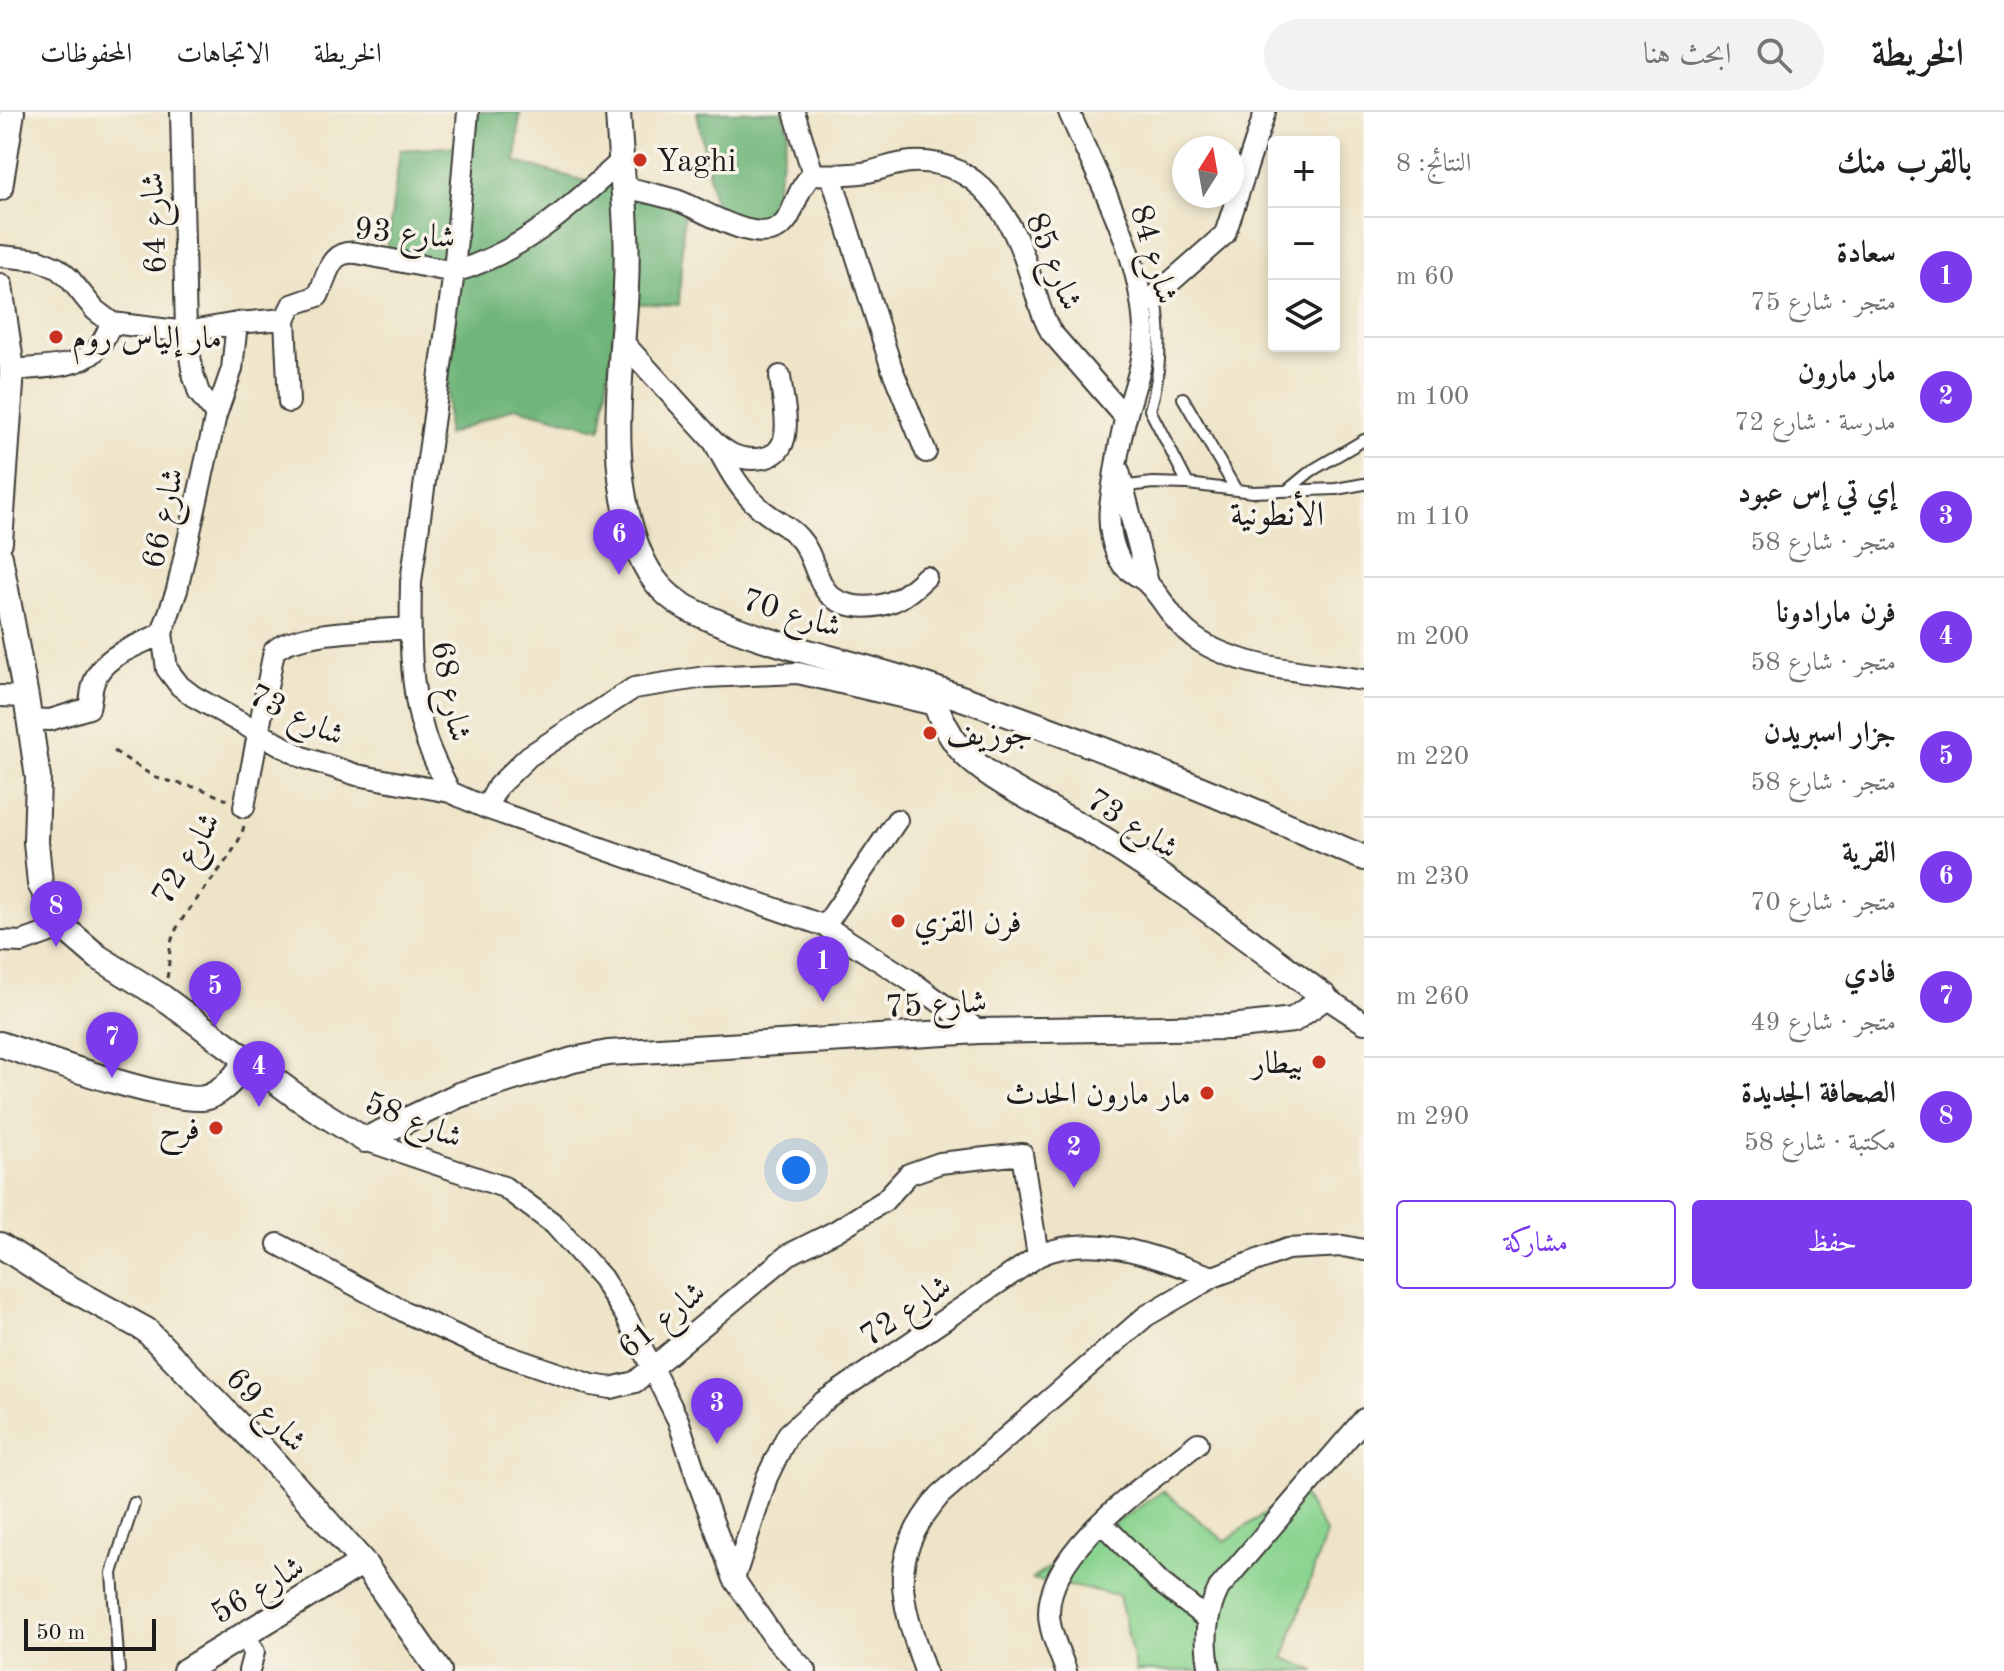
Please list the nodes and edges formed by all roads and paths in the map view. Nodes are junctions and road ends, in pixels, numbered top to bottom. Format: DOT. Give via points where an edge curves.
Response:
graph roads {
  1 [pos="12,112"];
  2 [pos="181,112"];
  3 [pos="468,112"];
  4 [pos="618,112"];
  5 [pos="794,112"];
  6 [pos="1069,112"];
  7 [pos="1265,112"];
  8 [pos="621,161"];
  9 [pos="822,175"];
  10 [pos="622,186"];
  11 [pos="0,188"];
  12 [pos="0,256"];
  13 [pos="454,272"];
  14 [pos="0,286"];
  15 [pos="1149,301"];
  16 [pos="285,319"];
  17 [pos="112,323"];
  18 [pos="237,323"];
  19 [pos="186,332"];
  20 [pos="622,341"];
  21 [pos="12,370"];
  22 [pos="780,376"];
  23 [pos="1183,398"];
  24 [pos="289,402"];
  25 [pos="216,415"];
  26 [pos="1126,418"];
  27 [pos="1364,440"];
  28 [pos="714,442"];
  29 [pos="926,452"];
  30 [pos="1188,484"];
  31 [pos="1364,484"];
  32 [pos="1119,487"];
  33 [pos="1236,490"];
  34 [pos="1289,490"];
  35 [pos="0,542"];
  36 [pos="0,557"];
  37 [pos="926,577"];
  38 [pos="410,628"];
  39 [pos="162,633"];
  40 [pos="1364,680"];
  41 [pos="0,696"];
  42 [pos="932,696"];
  43 [pos="27,708"];
  44 [pos="258,732"];
  45 [pos="114,751"];
  46 [pos="450,792"];
  47 [pos="244,807"];
  48 [pos="486,808"];
  49 [pos="897,820"];
  50 [pos="1364,858"];
  51 [pos="825,926"];
  52 [pos="63,927"];
  53 [pos="0,941"];
  54 [pos="162,997"];
  55 [pos="1325,997"];
  56 [pos="1364,1023"];
  57 [pos="979,1031"];
  58 [pos="0,1044"];
  59 [pos="248,1060"];
  60 [pos="365,1140"];
  61 [pos="278,1244"];
  62 [pos="0,1245"];
  63 [pos="1364,1250"];
  64 [pos="1038,1256"];
  65 [pos="1213,1277"];
  66 [pos="652,1367"];
  67 [pos="1364,1419"];
  68 [pos="1198,1443"];
  69 [pos="134,1503"];
  70 [pos="1101,1522"];
  71 [pos="363,1562"];
  72 [pos="734,1579"];
  73 [pos="1207,1619"];
  74 [pos="244,1635"];
  75 [pos="119,1671"];
  76 [pos="185,1671"];
  77 [pos="249,1671"];
  78 [pos="439,1671"];
  79 [pos="806,1671"];
  80 [pos="925,1671"];
  81 [pos="1066,1671"];
  82 [pos="1210,1671"];
  1 -- 11 [label="street"];
  2 -- 19 [label="street, شارع 64"];
  3 -- 13 [label="street, شارع 68"];
  4 -- 8 [label="street, شارع 70"];
  5 -- 9 [label="street"];
  6 -- 15 [label="street, شارع 84"];
  7 -- 15 [label="street" via="1225,234"];
  8 -- 10 [label="street, شارع 70"];
  8 -- 13 [label="street, شارع 93" via="562,213 503,254"];
  9 -- 10 [label="street" via="800,187 786,222 768,232 736,227 695,207"];
  9 -- 26 [label="street, شارع 85" via="910,162 966,173 994,200 1014,234 1043,320"];
  9 -- 29 [label="street"];
  10 -- 20 [label="street, شارع 70"];
  12 -- 17 [label="street" via="39,260 57,268"];
  13 -- 16 [label="street, شارع 93" via="341,253 332,261 318,296 292,305"];
  13 -- 38 [label="street, شارع 68" via="411,582"];
  14 -- 21 [label="street"];
  15 -- 26 [label="street, شارع 84" via="1138,383"];
  15 -- 30 [label="lane" via="1160,354 1150,410"];
  16 -- 18 [label="street"];
  16 -- 24 [label="street"];
  17 -- 19 [label="street"];
  17 -- 21 [label="street" via="86,357"];
  18 -- 19 [label="street"];
  18 -- 25 [label="street, شارع 66" via="232,369"];
  19 -- 25 [label="street" via="199,393"];
  20 -- 28 [label="street"];
  20 -- 42 [label="street, شارع 70" via="622,486 638,549 661,590 696,613 733,628"];
  21 -- 35 [label="street"];
  22 -- 28 [label="street" via="785,426 777,454 741,458"];
  23 -- 33 [label="lane"];
  25 -- 39 [label="street, شارع 66" via="177,590"];
  26 -- 32 [label="street, شارع 84"];
  27 -- 34 [label="lane"];
  28 -- 37 [label="street" via="738,485 798,536 832,598 859,607 877,606 894,602"];
  30 -- 32 [label="lane"];
  30 -- 33 [label="lane"];
  31 -- 34 [label="lane"];
  32 -- 40 [label="street" via="1148,583 1172,618 1195,638 1247,660"];
  33 -- 34 [label="lane"];
  36 -- 43 [label="street, شارع 58"];
  38 -- 44 [label="street, شارع 72" via="303,637 281,644 270,660"];
  38 -- 46 [label="street, شارع 68" via="419,716"];
  39 -- 43 [label="street" via="102,667 89,708 50,720"];
  39 -- 44 [label="street, شارع 73" via="173,678"];
  41 -- 43 [label="street"];
  42 -- 48 [label="street" via="798,673 705,677 634,688 529,756 498,786"];
  42 -- 50 [label="street, شارع 70" via="1106,751"];
  42 -- 55 [label="street, شارع 73" via="953,738 977,764 1101,837"];
  43 -- 52 [label="street, شارع 58" via="38,778 40,884"];
  44 -- 46 [label="street, شارع 73" via="328,768"];
  44 -- 47 [label="street, شارع 72"];
  45 -- 47 [label="path" via="156,778"];
  46 -- 48 [label="street"];
  47 -- 54 [label="path, شارع 72" via="244,830 173,934"];
  48 -- 51 [label="street"];
  49 -- 51 [label="street"];
  51 -- 57 [label="street"];
  52 -- 53 [label="street" via="22,942"];
  52 -- 54 [label="street, شارع 58" via="98,957"];
  54 -- 59 [label="street, شارع 58"];
  55 -- 56 [label="street"];
  55 -- 57 [label="street, شارع 75" via="1293,1020 1230,1027"];
  57 -- 60 [label="street, شارع 75" via="608,1053 459,1095"];
  58 -- 59 [label="street" via="95,1075 197,1099 230,1082"];
  59 -- 60 [label="street, شارع 58"];
  60 -- 66 [label="street, شارع 58" via="504,1187 532,1205 602,1278"];
  61 -- 66 [label="street, شارع 61" via="407,1313 519,1362 611,1388 635,1382"];
  62 -- 71 [label="street, شارع 69" via="146,1330"];
  63 -- 65 [label="street" via="1287,1249"];
  64 -- 65 [label="street, شارع 72" via="1081,1243 1110,1245"];
  64 -- 66 [label="street, شارع 61" via="1022,1154 940,1163 909,1174 884,1201 788,1255"];
  64 -- 72 [label="street, شارع 72" via="823,1402 788,1434 767,1477"];
  65 -- 80 [label="street" via="1146,1316 919,1519 903,1562 903,1591"];
  66 -- 72 [label="street, شارع 58" via="678,1420"];
  67 -- 73 [label="street" via="1228,1575"];
  68 -- 70 [label="street"];
  69 -- 75 [label="lane" via="112,1573"];
  70 -- 73 [label="street" via="1160,1582"];
  70 -- 81 [label="street" via="1060,1570 1050,1600 1051,1629"];
  71 -- 74 [label="street, شارع 56"];
  71 -- 78 [label="street, شارع 69"];
  72 -- 79 [label="street, شارع 58" via="775,1639"];
  73 -- 82 [label="street"];
  74 -- 76 [label="street, شارع 56"];
  74 -- 77 [label="street" via="254,1652"];
}
